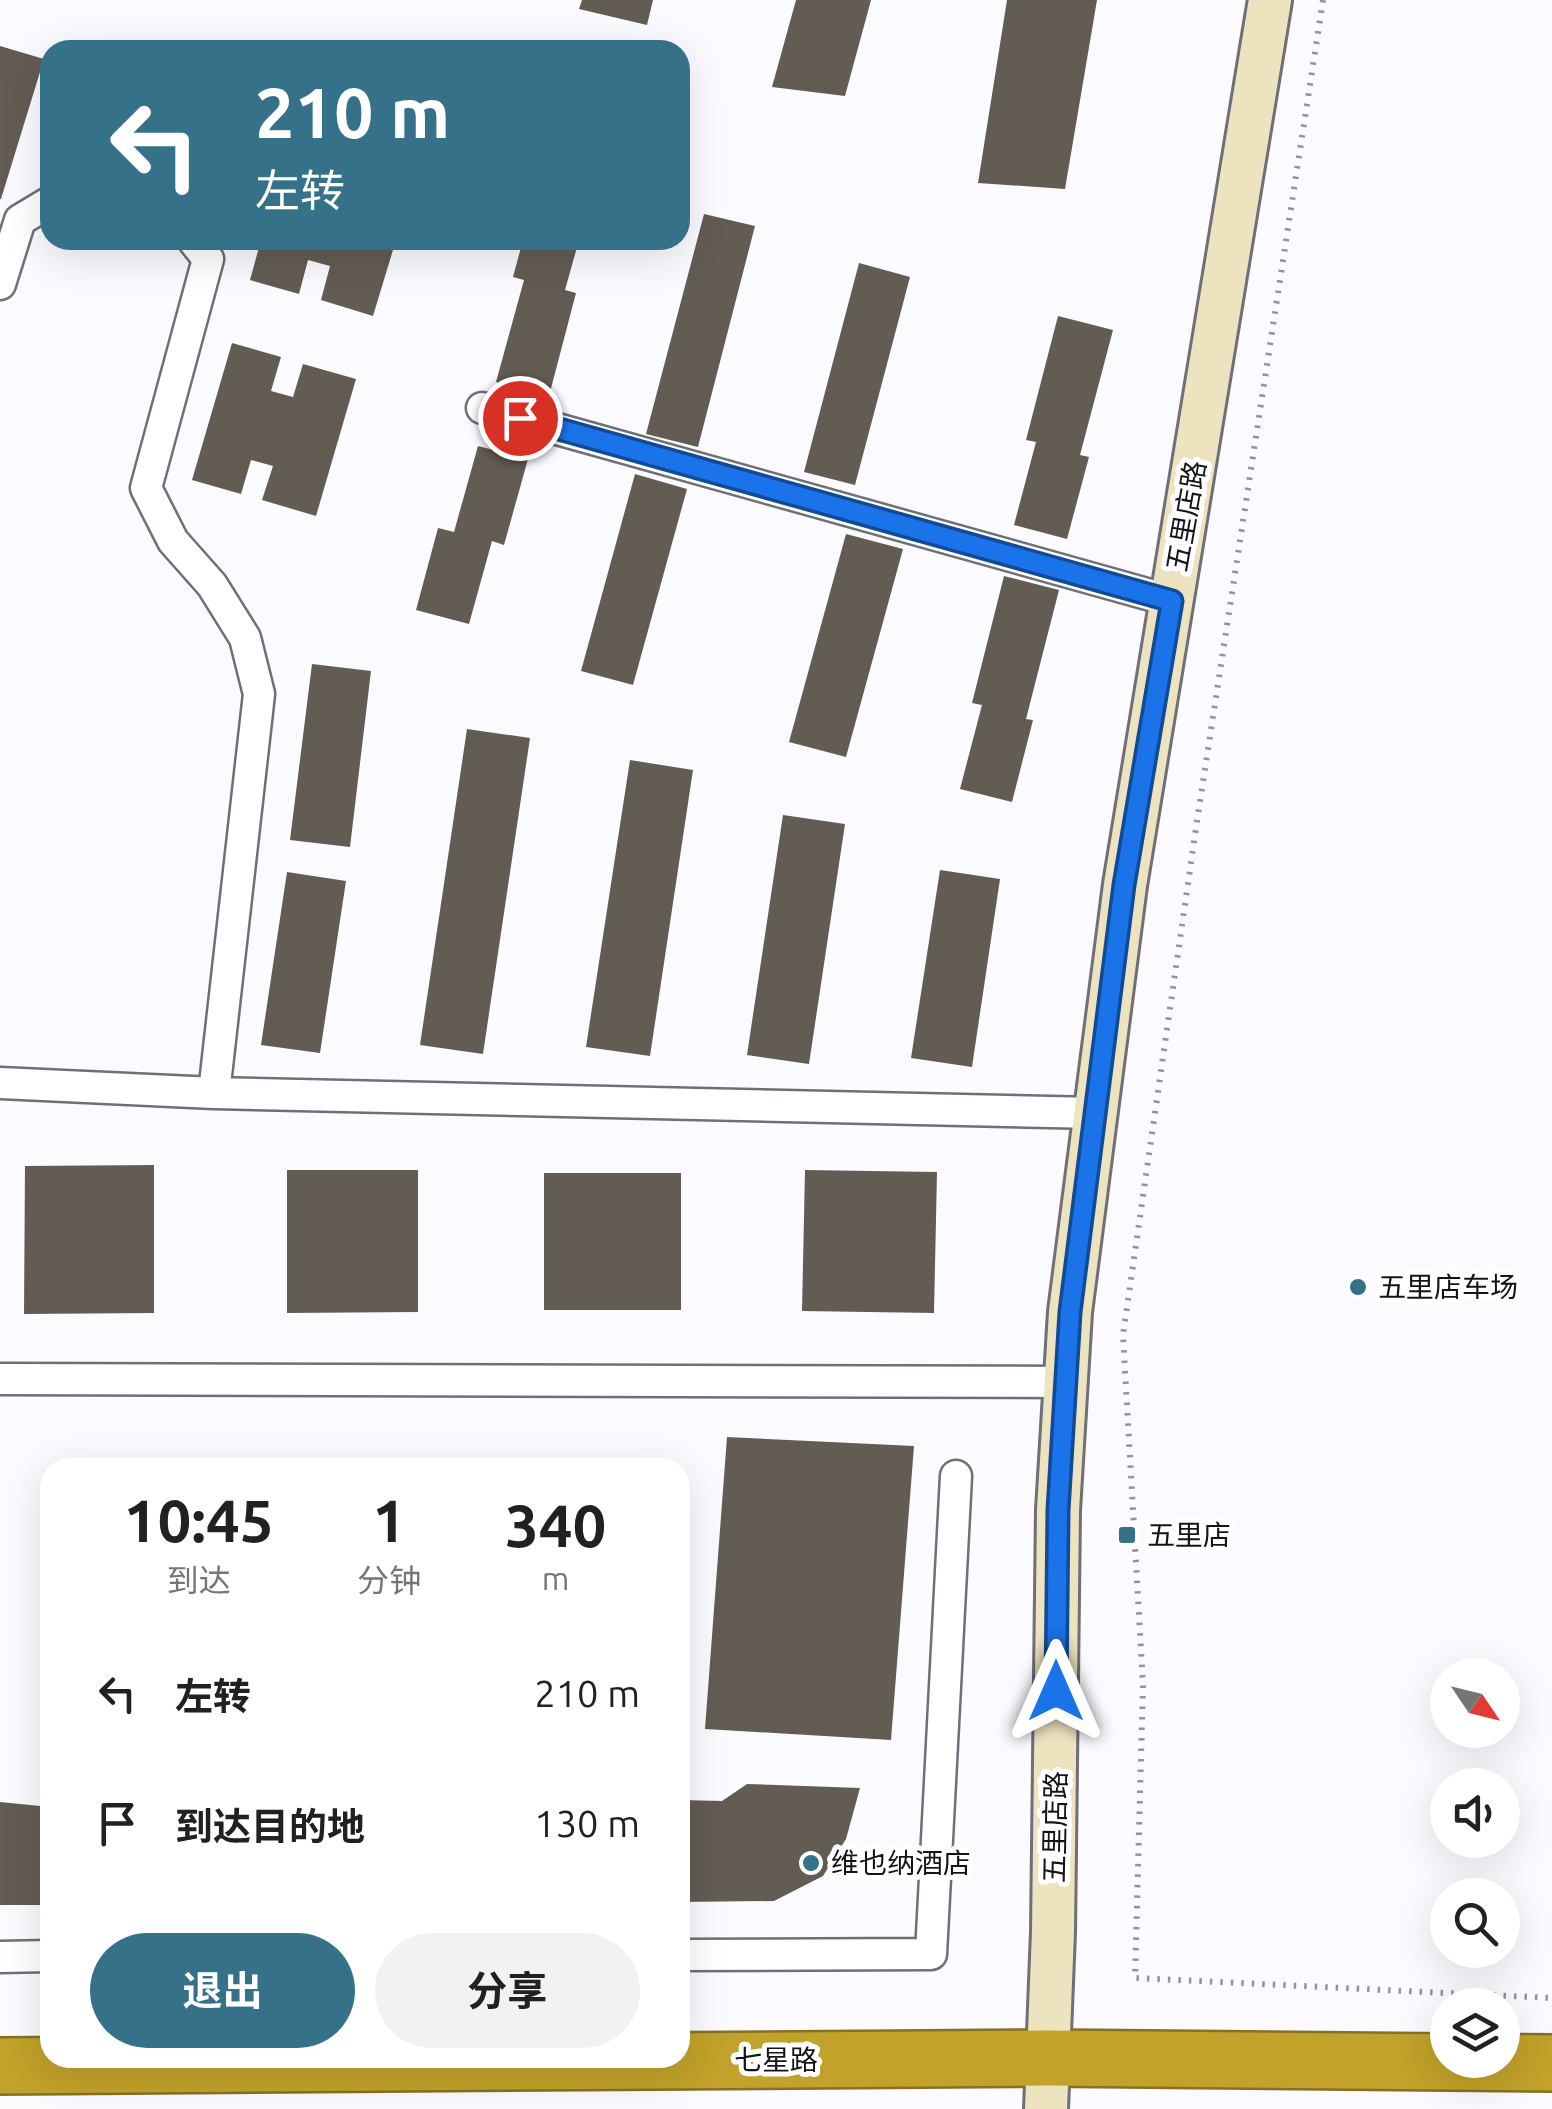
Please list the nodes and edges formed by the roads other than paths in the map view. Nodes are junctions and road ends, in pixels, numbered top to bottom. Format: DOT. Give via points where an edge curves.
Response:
graph roads {
  1 [pos="1270,0"];
  2 [pos="40,208"];
  3 [pos="202,250"];
  4 [pos="0,284"];
  5 [pos="482,408"];
  6 [pos="1172,601"];
  7 [pos="0,1084"];
  8 [pos="214,1093"];
  9 [pos="1095,1113"];
  10 [pos="0,1379"];
  11 [pos="1066,1382"];
  12 [pos="956,1476"];
  13 [pos="690,1955"];
  14 [pos="0,1956"];
  15 [pos="40,1956"];
  16 [pos="1552,2063"];
  17 [pos="0,2066"];
  18 [pos="40,2067"];
  19 [pos="116,2068"];
  20 [pos="1047,2084"];
  1 -- 6 [label="main road, 五里店路"];
  2 -- 4 [label="street" via="20,220"];
  3 -- 8 [label="street" via="208,258 146,488 172,540 212,584 245,638 259,694"];
  5 -- 6 [label="street"];
  6 -- 9 [label="main road, 五里店路" via="1124,885"];
  7 -- 8 [label="street"];
  8 -- 9 [label="street"];
  9 -- 11 [label="main road, 五里店路"];
  10 -- 11 [label="street"];
  11 -- 20 [label="main road, 五里店路"];
  12 -- 13 [label="street" via="931,1954"];
  14 -- 15 [label="street"];
  16 -- 20 [label="highway, 七星路"];
  17 -- 18 [label="highway, 七星路"];
  19 -- 20 [label="highway, 七星路"];
}
